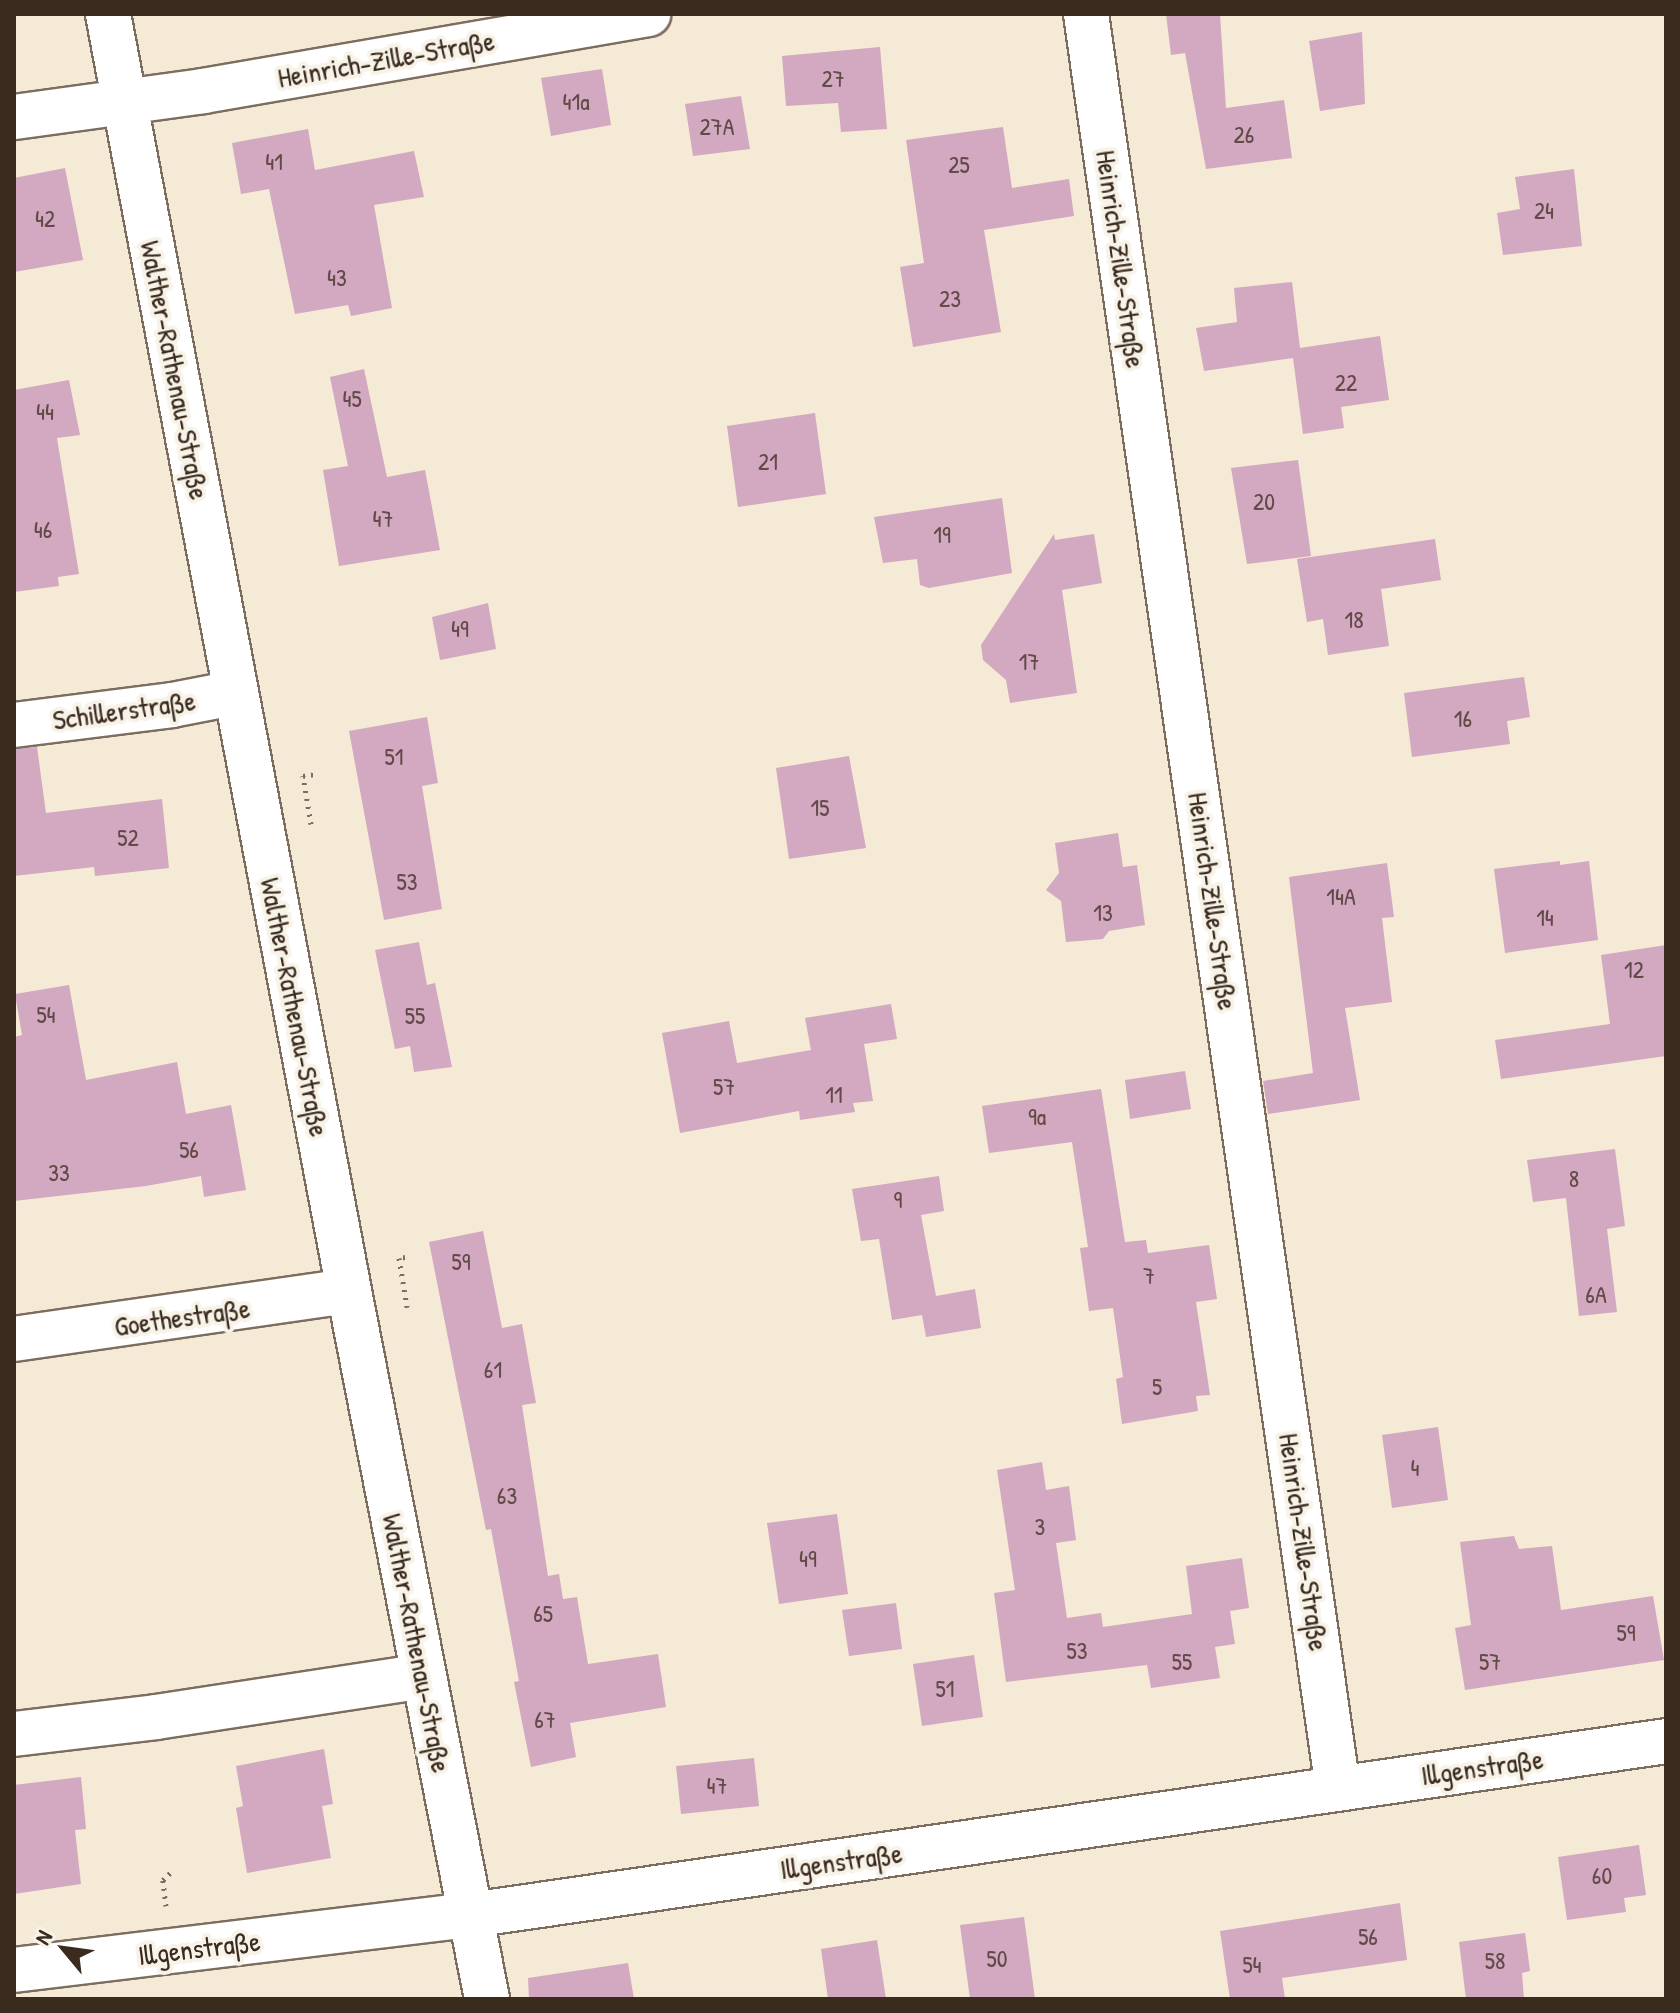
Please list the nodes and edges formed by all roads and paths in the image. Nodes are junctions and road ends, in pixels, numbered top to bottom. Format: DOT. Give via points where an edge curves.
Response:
graph roads {
  1 [pos="108,14"];
  2 [pos="648,14"];
  3 [pos="1086,14"];
  4 [pos="124,104"];
  5 [pos="14,117"];
  6 [pos="234,693"];
  7 [pos="14,725"];
  8 [pos="315,774"];
  9 [pos="311,824"];
  10 [pos="405,1257"];
  11 [pos="349,1291"];
  12 [pos="407,1307"];
  13 [pos="14,1339"];
  14 [pos="423,1676"];
  15 [pos="14,1734"];
  16 [pos="1666,1741"];
  17 [pos="1338,1788"];
  18 [pos="174,1869"];
  19 [pos="471,1915"];
  20 [pos="167,1919"];
  21 [pos="14,1970"];
  22 [pos="487,1999"];
  1 -- 4 [label="street, Walther-Rathenau-Straße"];
  2 -- 4 [label="street, Heinrich-Zille-Straße"];
  3 -- 17 [label="street, Heinrich-Zille-Straße"];
  4 -- 5 [label="street, Heinrich-Zille-Straße"];
  4 -- 6 [label="street, Walther-Rathenau-Straße"];
  6 -- 7 [label="street, Schillerstraße"];
  6 -- 11 [label="street, Walther-Rathenau-Straße"];
  8 -- 9 [label="path" via="303,776"];
  10 -- 12 [label="path" via="399,1258"];
  11 -- 13 [label="street, Goethestraße"];
  11 -- 14 [label="street, Walther-Rathenau-Straße"];
  14 -- 15 [label="street"];
  14 -- 19 [label="street, Walther-Rathenau-Straße"];
  16 -- 17 [label="street, Illgenstraße"];
  17 -- 19 [label="street, Illgenstraße"];
  18 -- 20 [label="path" via="163,1880"];
  19 -- 21 [label="street, Illgenstraße"];
  19 -- 22 [label="street, Walther-Rathenau-Straße"];
}
